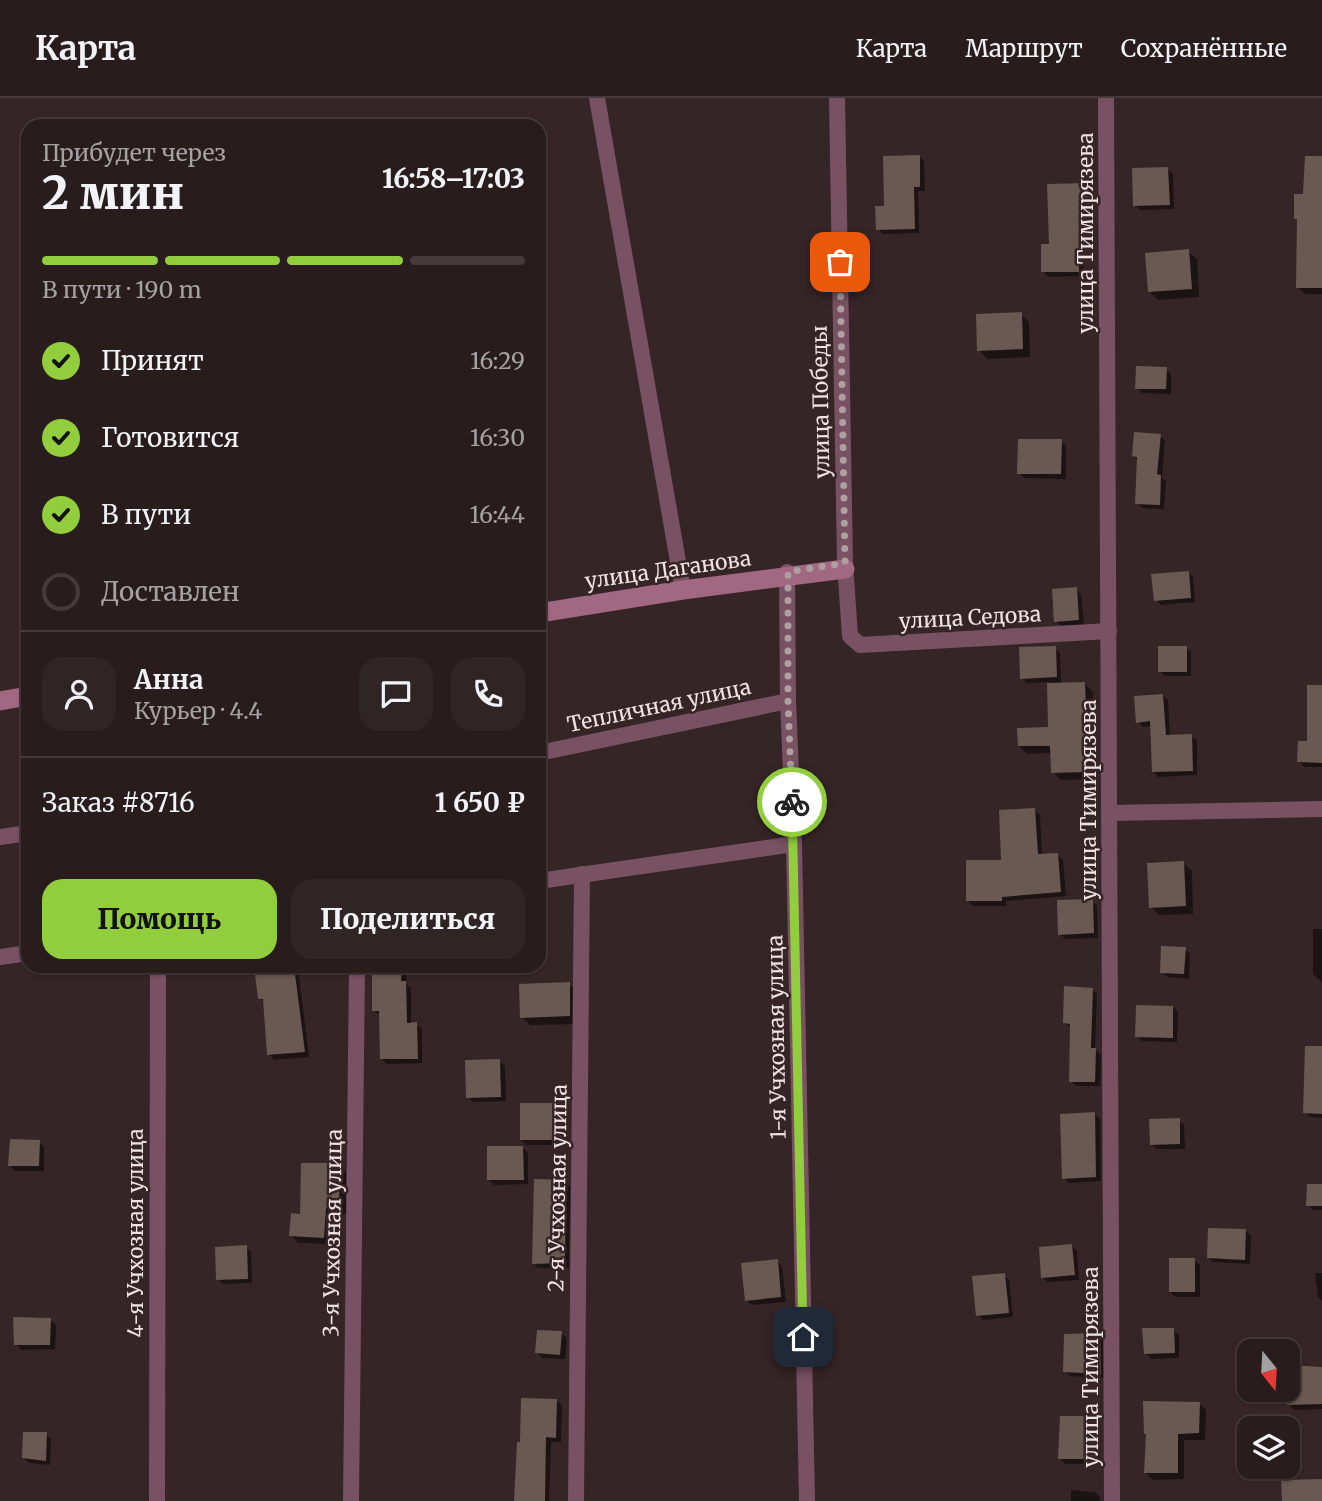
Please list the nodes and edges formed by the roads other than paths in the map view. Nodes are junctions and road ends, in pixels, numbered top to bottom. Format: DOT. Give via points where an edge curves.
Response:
graph roads {
  1 [pos="597,98"];
  2 [pos="837,98"];
  3 [pos="1106,98"];
  4 [pos="845,566"];
  5 [pos="787,574"];
  6 [pos="683,587"];
  7 [pos="546,610"];
  8 [pos="849,622"];
  9 [pos="1109,631"];
  10 [pos="21,696"];
  11 [pos="0,698"];
  12 [pos="788,701"];
  13 [pos="546,751"];
  14 [pos="1322,808"];
  15 [pos="1110,813"];
  16 [pos="21,834"];
  17 [pos="0,837"];
  18 [pos="794,844"];
  19 [pos="582,874"];
  20 [pos="546,880"];
  21 [pos="21,954"];
  22 [pos="0,957"];
  23 [pos="158,973"];
  24 [pos="357,973"];
  25 [pos="157,1501"];
  26 [pos="351,1501"];
  27 [pos="576,1501"];
  28 [pos="807,1501"];
  29 [pos="1112,1501"];
  1 -- 6 [label="street"];
  2 -- 4 [label="street, улица Победы"];
  3 -- 9 [label="street, улица Тимирязева"];
  4 -- 5 [label="main road, улица Даганова"];
  4 -- 8 [label="street, улица Победы"];
  5 -- 6 [label="main road, улица Даганова"];
  5 -- 12 [label="street, 1-я Учхозная улица"];
  6 -- 7 [label="main road, улица Даганова"];
  8 -- 9 [label="street, улица Седова" via="850,636 860,645"];
  9 -- 15 [label="street, улица Тимирязева"];
  10 -- 11 [label="main road"];
  12 -- 13 [label="street, Тепличная улица"];
  12 -- 18 [label="street, 1-я Учхозная улица"];
  14 -- 15 [label="street"];
  15 -- 29 [label="street, улица Тимирязева"];
  16 -- 17 [label="street"];
  18 -- 19 [label="street"];
  18 -- 28 [label="street, 1-я Учхозная улица"];
  19 -- 20 [label="street"];
  19 -- 27 [label="street, 2-я Учхозная улица"];
  21 -- 22 [label="street"];
  23 -- 25 [label="street, 4-я Учхозная улица"];
  24 -- 26 [label="street, 3-я Учхозная улица"];
}
